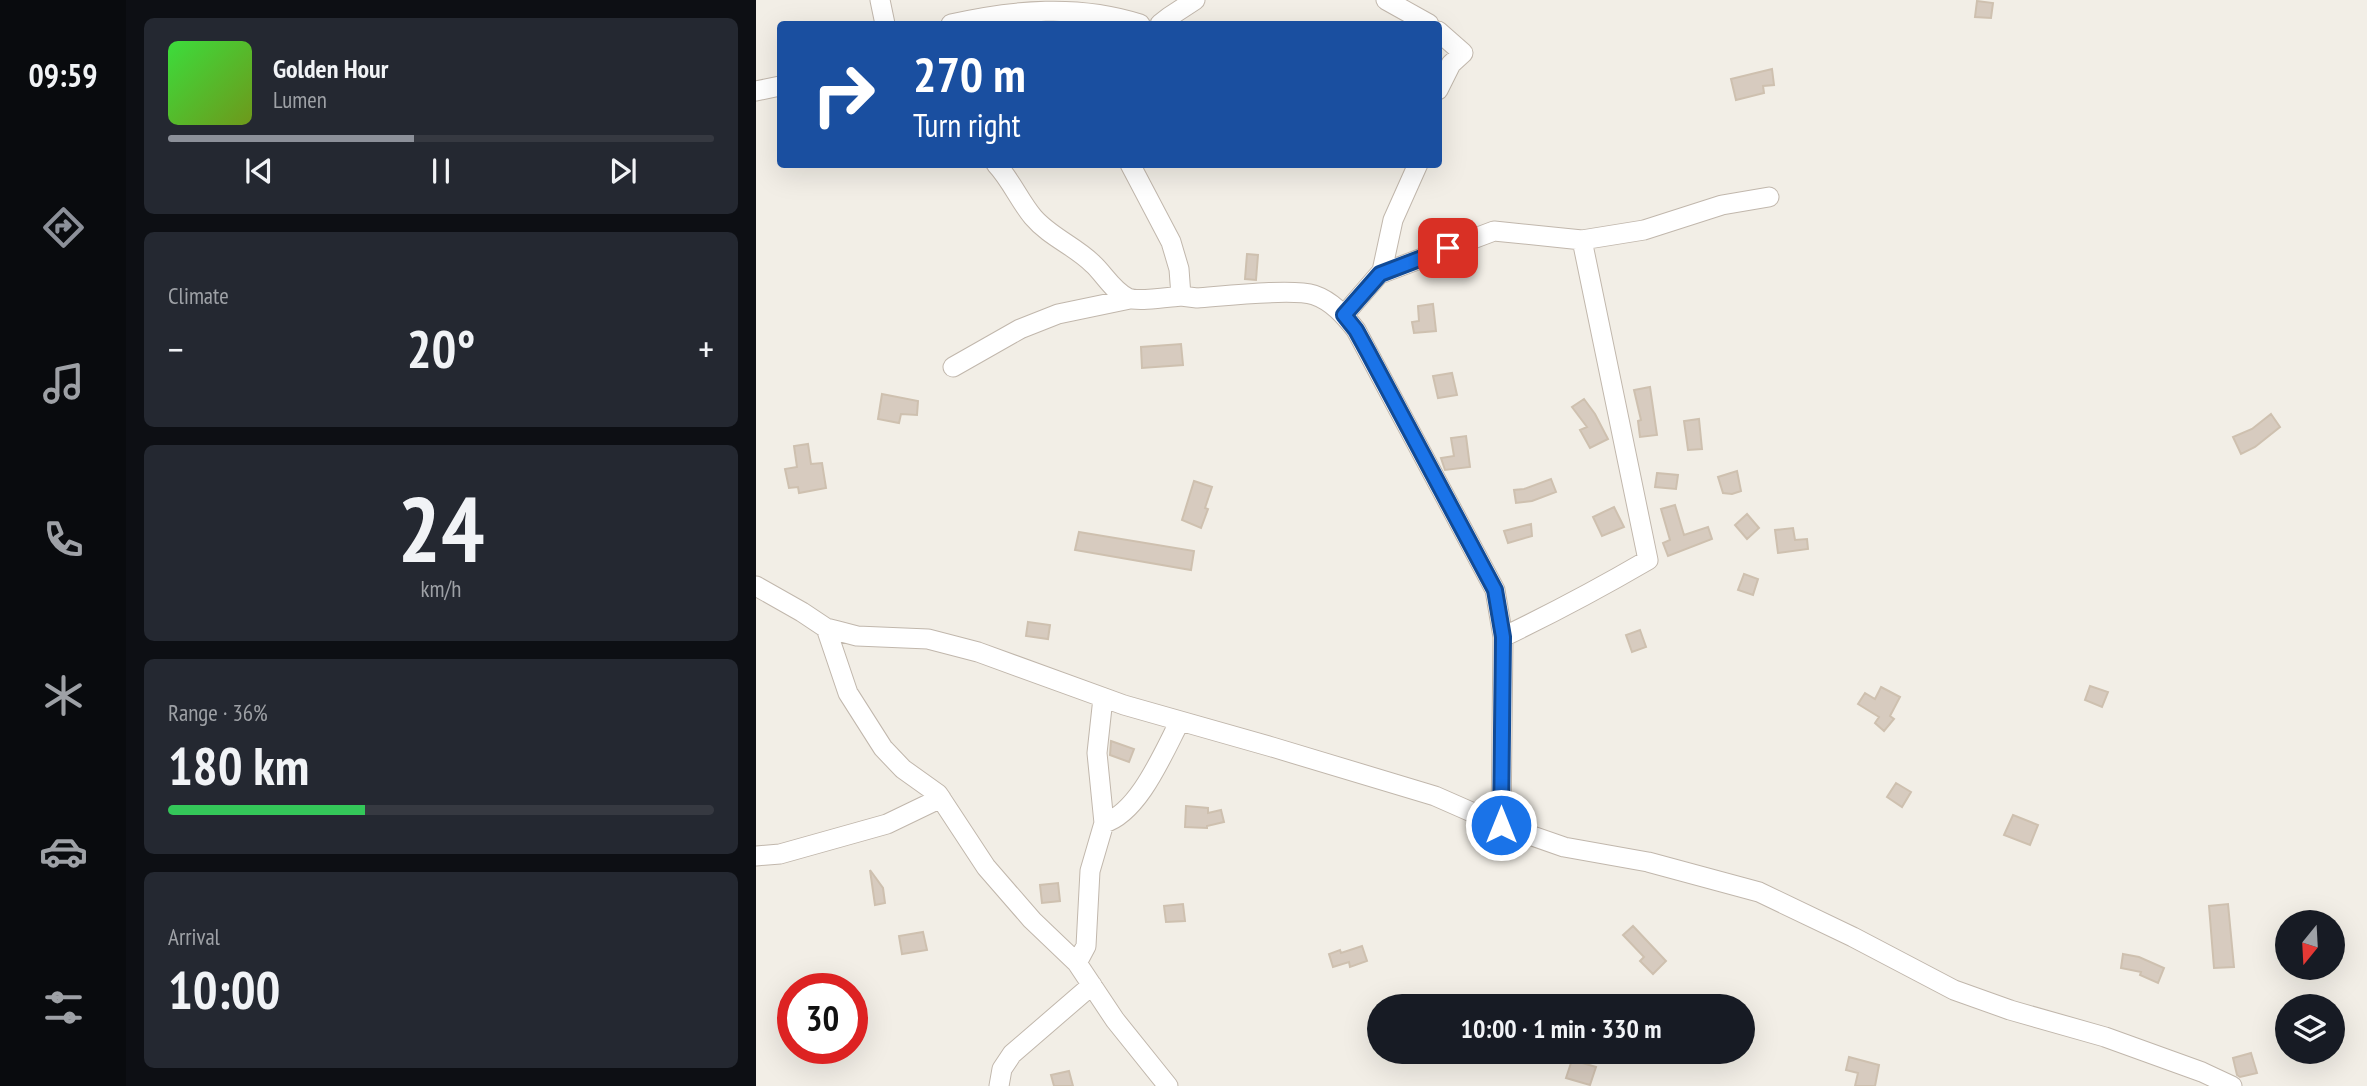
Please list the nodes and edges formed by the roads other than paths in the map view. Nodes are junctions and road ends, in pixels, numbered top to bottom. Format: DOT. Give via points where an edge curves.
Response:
graph roads {
  1 [pos="880,0"];
  2 [pos="1195,0"];
  3 [pos="1386,0"];
  4 [pos="1074,6"];
  5 [pos="884,21"];
  6 [pos="968,21"];
  7 [pos="1130,21"];
  8 [pos="1163,21"];
  9 [pos="1424,21"];
  10 [pos="1442,35"];
  11 [pos="1442,82"];
  12 [pos="777,87"];
  13 [pos="756,91"];
  14 [pos="1000,168"];
  15 [pos="1132,168"];
  16 [pos="1416,168"];
  17 [pos="1769,197"];
  18 [pos="1582,240"];
  19 [pos="1380,274"];
  20 [pos="1181,296"];
  21 [pos="1130,299"];
  22 [pos="1344,315"];
  23 [pos="953,367"];
  24 [pos="756,585"];
  25 [pos="826,628"];
  26 [pos="1503,637"];
  27 [pos="1103,698"];
  28 [pos="1180,721"];
  29 [pos="942,799"];
  30 [pos="1104,822"];
  31 [pos="1501,825"];
  32 [pos="756,856"];
  33 [pos="1077,963"];
  34 [pos="1091,985"];
  35 [pos="999,1086"];
  36 [pos="1168,1086"];
  37 [pos="2232,1086"];
  1 -- 5 [label="street"];
  2 -- 8 [label="street"];
  3 -- 9 [label="street"];
  4 -- 6 [label="street"];
  4 -- 7 [label="street"];
  10 -- 11 [label="street" via="1463,53"];
  12 -- 13 [label="street"];
  14 -- 21 [label="street" via="1034,218"];
  15 -- 20 [label="street" via="1171,242"];
  16 -- 19 [label="street" via="1393,220"];
  17 -- 18 [label="street"];
  18 -- 19 [label="street" via="1494,231"];
  18 -- 26 [label="street" via="1648,560"];
  19 -- 22 [label="street"];
  20 -- 21 [label="street"];
  20 -- 22 [label="street" via="1302,292 1324,300"];
  21 -- 23 [label="street" via="1058,314 1020,329"];
  22 -- 26 [label="street" via="1376,366 1495,590"];
  24 -- 25 [label="street"];
  25 -- 27 [label="street" via="857,636 928,639 978,652"];
  25 -- 29 [label="street" via="848,692 865,723 893,759"];
  26 -- 31 [label="street"];
  27 -- 28 [label="street"];
  27 -- 30 [label="street" via="1097,753"];
  28 -- 30 [label="street" via="1143,791 1113,820"];
  28 -- 31 [label="street" via="1435,796"];
  29 -- 32 [label="street" via="887,824 780,854"];
  29 -- 33 [label="street" via="986,867"];
  30 -- 33 [label="street" via="1090,871 1086,946"];
  31 -- 37 [label="street" via="1564,847 1648,862 1759,892 1954,990 2116,1041"];
  33 -- 34 [label="street"];
  34 -- 35 [label="street" via="1012,1055 1002,1069"];
  34 -- 36 [label="street"];
}
